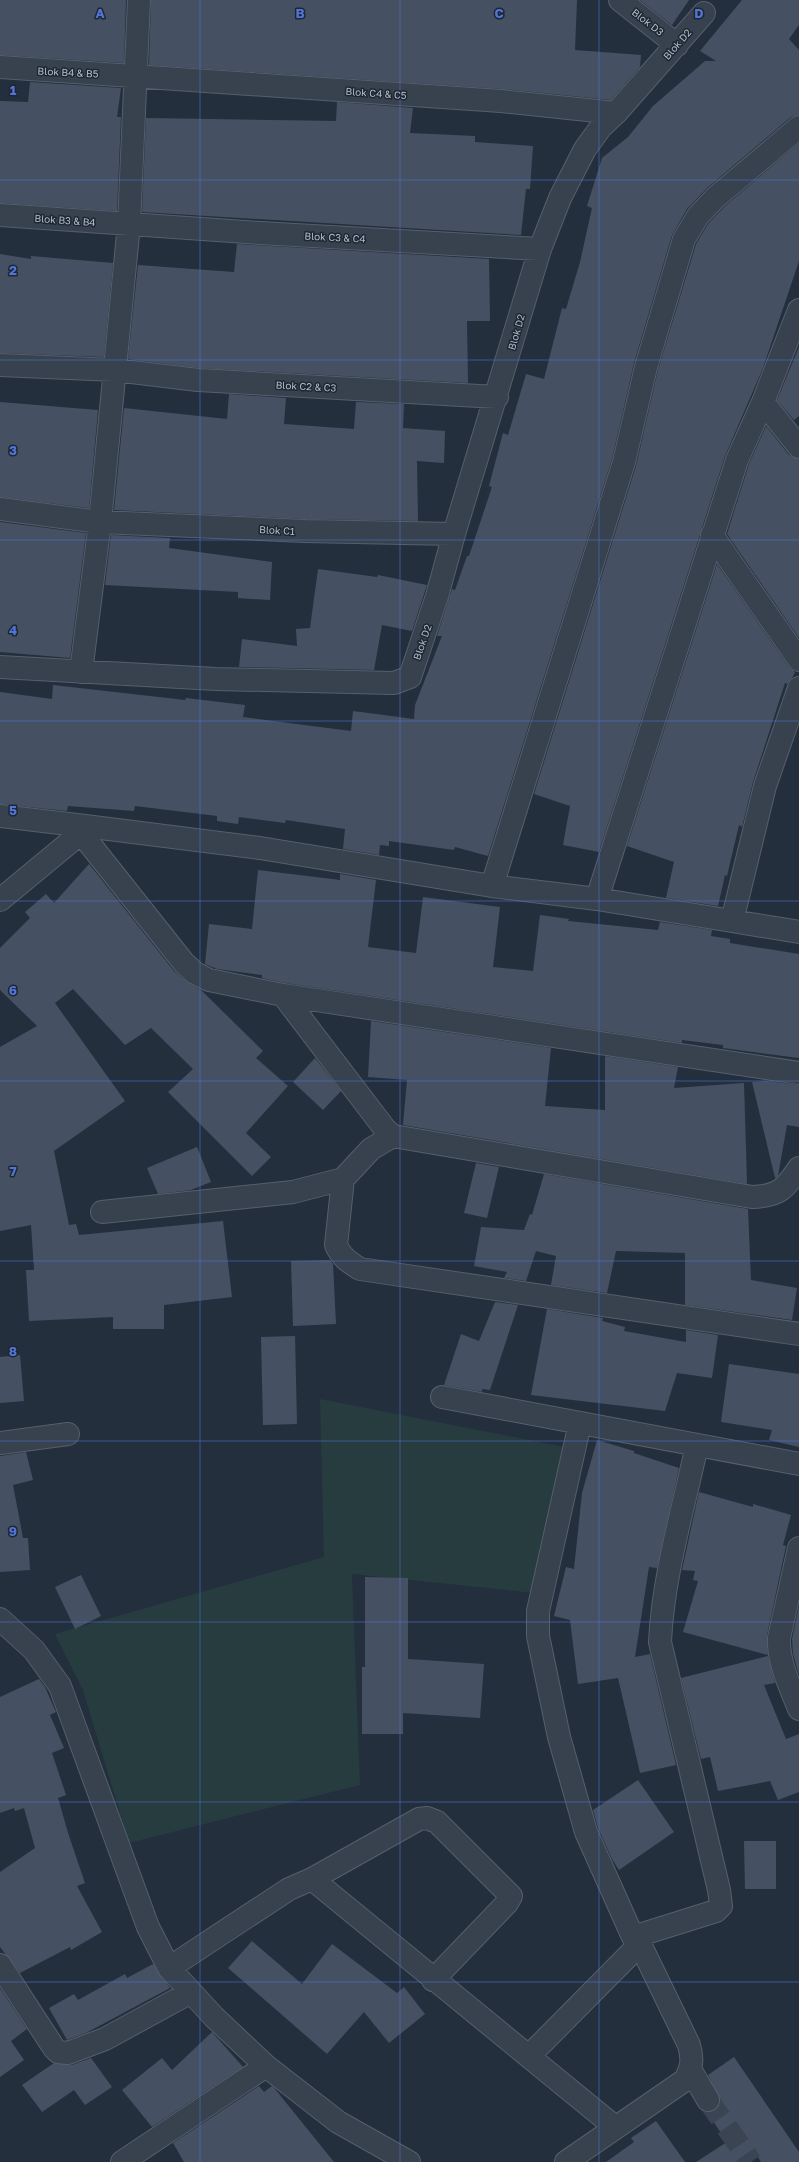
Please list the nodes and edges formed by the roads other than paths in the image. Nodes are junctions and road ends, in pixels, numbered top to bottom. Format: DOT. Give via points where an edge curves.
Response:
graph roads {
  1 [pos="139,0"];
  2 [pos="620,0"];
  3 [pos="704,13"];
  4 [pos="677,45"];
  5 [pos="0,67"];
  6 [pos="136,76"];
  7 [pos="616,113"];
  8 [pos="799,127"];
  9 [pos="0,215"];
  10 [pos="129,224"];
  11 [pos="540,249"];
  12 [pos="799,310"];
  13 [pos="0,365"];
  14 [pos="115,370"];
  15 [pos="497,397"];
  16 [pos="762,402"];
  17 [pos="799,447"];
  18 [pos="0,509"];
  19 [pos="100,522"];
  20 [pos="454,534"];
  21 [pos="712,536"];
  22 [pos="799,660"];
  23 [pos="0,667"];
  24 [pos="81,672"];
  25 [pos="799,688"];
  26 [pos="0,816"];
  27 [pos="83,830"];
  28 [pos="492,886"];
  29 [pos="598,899"];
  30 [pos="0,900"];
  31 [pos="732,921"];
  32 [pos="799,932"];
  33 [pos="283,995"];
  34 [pos="799,1073"];
  35 [pos="392,1136"];
  36 [pos="799,1168"];
  37 [pos="343,1179"];
  38 [pos="102,1212"];
  39 [pos="799,1334"];
  40 [pos="442,1397"];
  41 [pos="580,1423"];
  42 [pos="68,1434"];
  43 [pos="0,1443"];
  44 [pos="697,1445"];
  45 [pos="799,1464"];
  46 [pos="799,1548"];
  47 [pos="0,1618"];
  48 [pos="799,1709"];
  49 [pos="312,1879"];
  50 [pos="0,1965"];
  51 [pos="169,1968"];
  52 [pos="433,1980"];
  53 [pos="191,1992"];
  54 [pos="528,2056"];
  55 [pos="266,2066"];
  56 [pos="690,2069"];
  57 [pos="708,2100"];
  58 [pos="615,2127"];
  59 [pos="122,2162"];
  60 [pos="409,2162"];
  61 [pos="566,2162"];
  1 -- 6 [label="street"];
  2 -- 4 [label="street, Blok D3"];
  3 -- 4 [label="street, Blok D2"];
  4 -- 7 [label="street, Blok D2"];
  5 -- 6 [label="street, Blok B4 & B5"];
  6 -- 7 [label="street, Blok C4 & C5" via="494,101"];
  6 -- 10 [label="street"];
  7 -- 11 [label="street, Blok D2" via="601,126 582,154 560,198"];
  8 -- 28 [label="street" via="715,198 698,216 684,239 646,367 617,484"];
  9 -- 10 [label="street, Blok B3 & B4"];
  10 -- 11 [label="street, Blok C3 & C4"];
  10 -- 14 [label="street"];
  11 -- 15 [label="street, Blok D2"];
  12 -- 16 [label="street"];
  13 -- 14 [label="street, Blok C2 & C3"];
  14 -- 15 [label="street, Blok C2 & C3" via="198,380"];
  14 -- 19 [label="street"];
  15 -- 20 [label="street, Blok D2"];
  16 -- 17 [label="street"];
  16 -- 21 [label="street" via="737,460"];
  18 -- 19 [label="street, Blok C1"];
  19 -- 20 [label="street, Blok C1" via="305,531"];
  19 -- 24 [label="street"];
  20 -- 24 [label="street, Blok D2" via="411,674 404,681 394,683 216,679"];
  21 -- 22 [label="street"];
  21 -- 29 [label="street"];
  23 -- 24 [label="street"];
  25 -- 31 [label="street" via="765,786"];
  26 -- 27 [label="street"];
  27 -- 28 [label="street" via="260,848"];
  27 -- 30 [label="street"];
  27 -- 33 [label="street" via="184,964 208,980"];
  28 -- 29 [label="street"];
  29 -- 31 [label="street"];
  31 -- 32 [label="street"];
  33 -- 34 [label="street"];
  33 -- 35 [label="street"];
  35 -- 36 [label="street" via="752,1197 773,1194 786,1187"];
  35 -- 37 [label="street" via="371,1149"];
  37 -- 38 [label="street" via="293,1192"];
  37 -- 39 [label="street" via="336,1245 345,1260 360,1269"];
  40 -- 41 [label="street"];
  41 -- 44 [label="street"];
  41 -- 44 [label="street" via="538,1611 538,1636 559,1737 586,1832 633,1937 716,1911 721,1906 660,1642 661,1613 666,1585"];
  42 -- 43 [label="street"];
  44 -- 45 [label="street"];
  46 -- 48 [label="street" via="779,1650"];
  47 -- 51 [label="street" via="34,1650 60,1686 148,1927"];
  49 -- 51 [label="street" via="289,1889"];
  49 -- 52 [label="street"];
  49 -- 52 [label="street" via="419,1819 427,1818 437,1822 511,1896"];
  50 -- 53 [label="street" via="54,2048 68,2054 105,2038"];
  51 -- 53 [label="street"];
  52 -- 54 [label="street"];
  53 -- 55 [label="street"];
  54 -- 56 [label="street" via="640,1944 689,2045 692,2057"];
  54 -- 58 [label="street"];
  55 -- 59 [label="street"];
  55 -- 60 [label="street" via="338,2122"];
  56 -- 57 [label="street"];
  56 -- 58 [label="street" via="685,2080"];
  58 -- 61 [label="street"];
}
